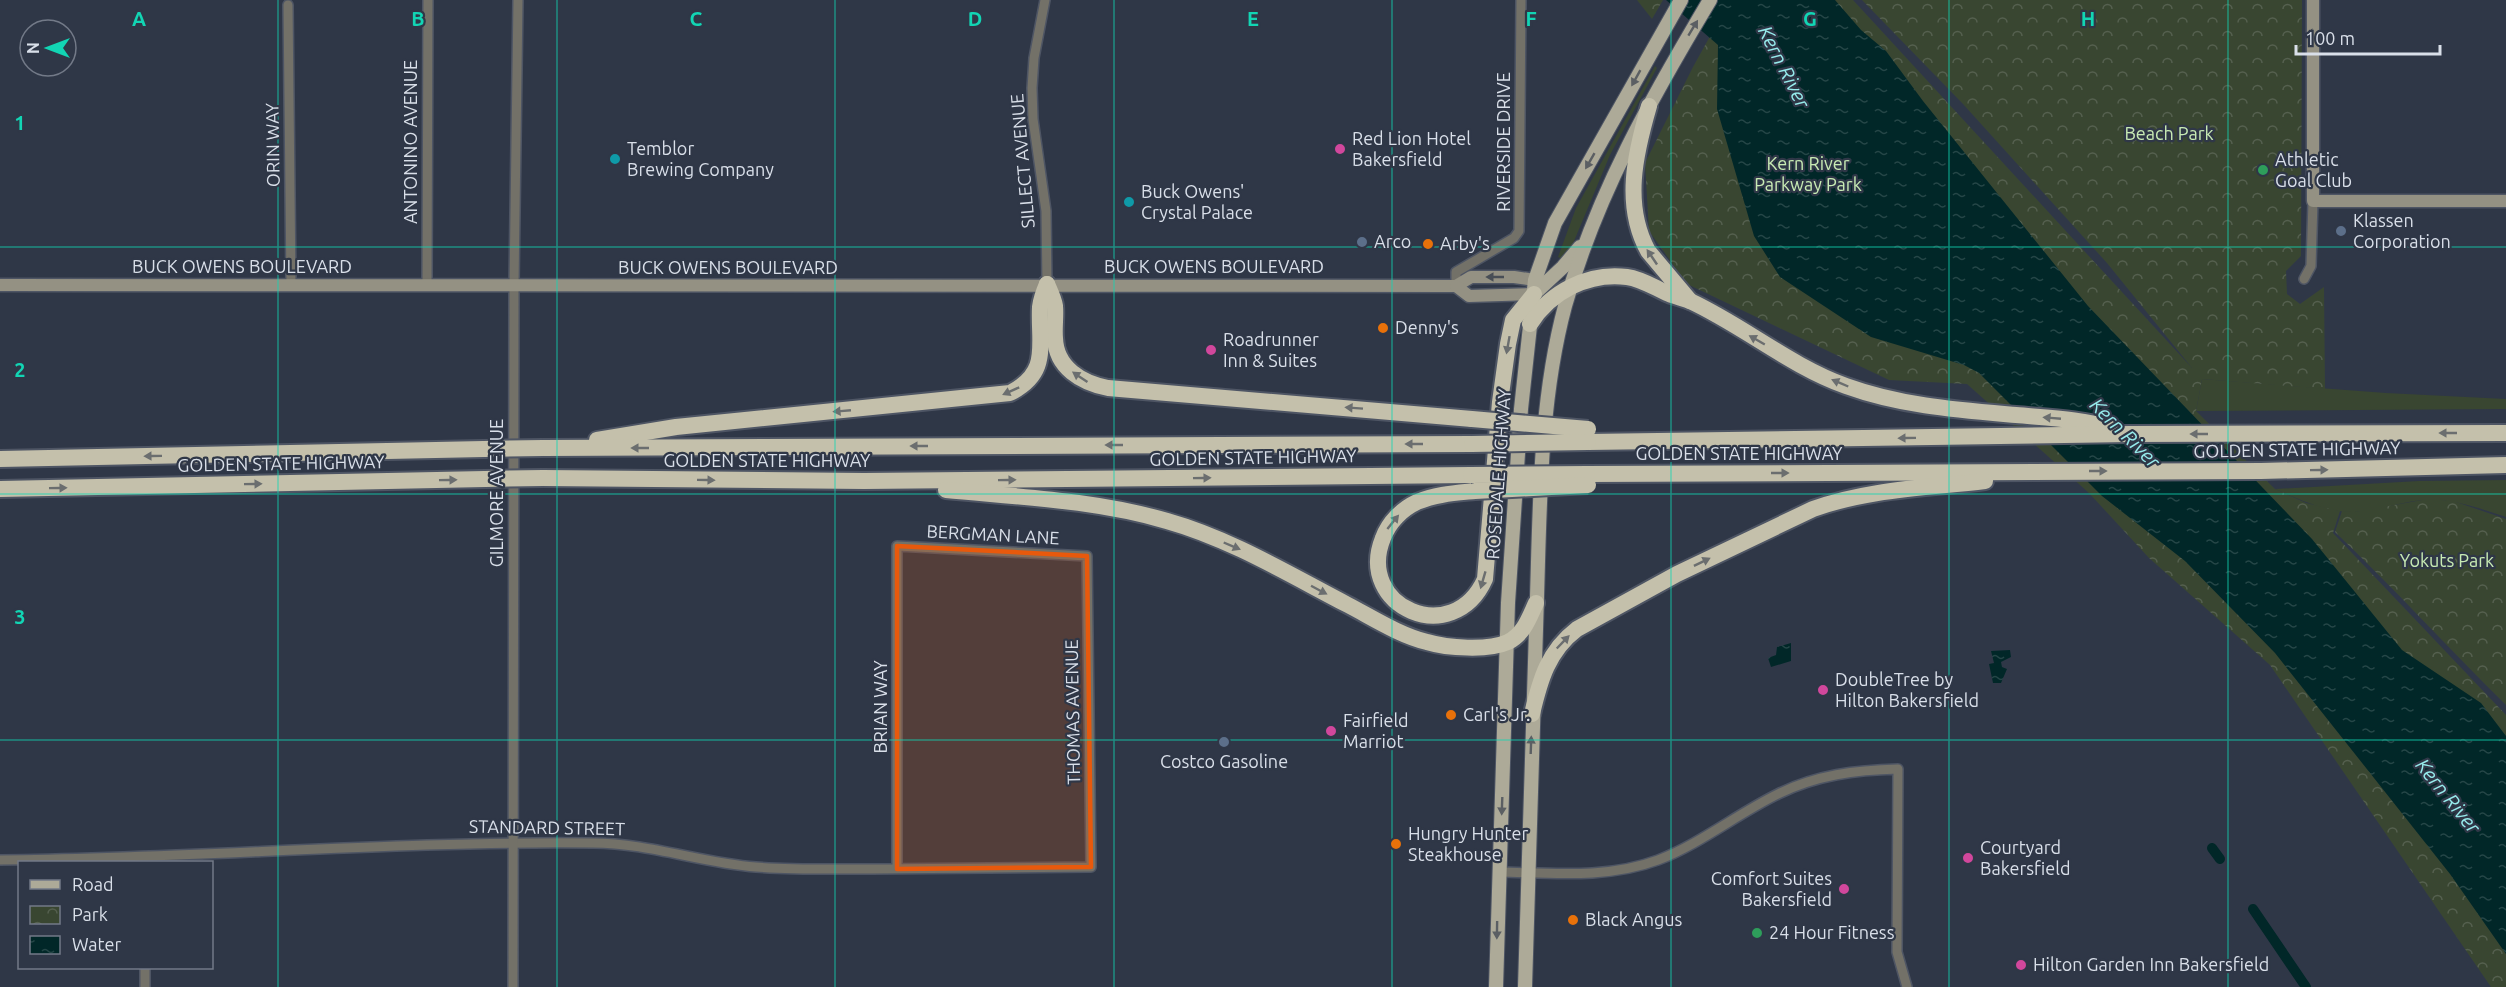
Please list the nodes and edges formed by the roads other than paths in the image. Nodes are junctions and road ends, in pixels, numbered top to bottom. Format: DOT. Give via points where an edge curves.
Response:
graph roads {
  1 [pos="428,0"];
  2 [pos="518,0"];
  3 [pos="1045,0"];
  4 [pos="1521,0"];
  5 [pos="1681,0"];
  6 [pos="1710,0"];
  7 [pos="2313,0"];
  8 [pos="288,5"];
  9 [pos="1649,106"];
  10 [pos="2313,201"];
  11 [pos="2506,201"];
  12 [pos="1588,236"];
  13 [pos="2304,279"];
  14 [pos="427,284"];
  15 [pos="514,284"];
  16 [pos="1047,284"];
  17 [pos="0,285"];
  18 [pos="291,285"];
  19 [pos="1456,286"];
  20 [pos="1571,287"];
  21 [pos="1540,290"];
  22 [pos="1690,301"];
  23 [pos="1530,324"];
  24 [pos="1560,330"];
  25 [pos="2506,433"];
  26 [pos="2130,434"];
  27 [pos="1588,435"];
  28 [pos="543,448"];
  29 [pos="0,459"];
  30 [pos="2506,465"];
  31 [pos="2039,471"];
  32 [pos="864,481"];
  33 [pos="1473,483"];
  34 [pos="0,489"];
  35 [pos="897,546"];
  36 [pos="1087,556"];
  37 [pos="1536,603"];
  38 [pos="1506,643"];
  39 [pos="1532,714"];
  40 [pos="512,843"];
  41 [pos="0,860"];
  42 [pos="146,860"];
  43 [pos="1091,867"];
  44 [pos="897,868"];
  45 [pos="1499,872"];
  46 [pos="1528,873"];
  47 [pos="145,969"];
  48 [pos="145,987"];
  49 [pos="513,987"];
  50 [pos="1496,987"];
  51 [pos="1525,987"];
  52 [pos="1907,987"];
  1 -- 14 [label="street, ANTONINO AVENUE"];
  2 -- 15 [label="street, GILMORE AVENUE"];
  3 -- 16 [label="street, SILLECT AVENUE" via="1032,88 1046,211"];
  4 -- 19 [label="street, RIVERSIDE DRIVE" via="1520,231 1456,272"];
  5 -- 21 [label="main road, one-way" via="1555,223"];
  9 -- 6 [label="main road, one-way"];
  7 -- 10 [label="main road"];
  8 -- 18 [label="street, ORIN WAY"];
  9 -- 12 [label="main road" via="1606,190"];
  22 -- 9 [label="highway, one-way" via="1648,251 1634,209 1636,150"];
  10 -- 11 [label="main road"];
  10 -- 13 [label="street" via="2311,266"];
  12 -- 20 [label="main road"];
  12 -- 21 [label="main road"];
  14 -- 15 [label="main road, BUCK OWENS BOULEVARD"];
  14 -- 18 [label="main road, BUCK OWENS BOULEVARD"];
  15 -- 16 [label="main road, BUCK OWENS BOULEVARD"];
  15 -- 40 [label="street, GILMORE AVENUE"];
  16 -- 19 [label="main road, BUCK OWENS BOULEVARD"];
  27 -- 16 [label="highway, one-way, bridge" via="1412,412 1093,384 1075,375 1059,357 1055,304"];
  16 -- 28 [label="highway, one-way" via="1040,304 1041,350 1037,368 1024,385 1004,395 676,427"];
  17 -- 18 [label="main road, BUCK OWENS BOULEVARD"];
  19 -- 21 [label="main road, BUCK OWENS BOULEVARD" via="1469,296"];
  21 -- 19 [label="main road, BUCK OWENS BOULEVARD, one-way" via="1471,277"];
  20 -- 21 [label="highway"];
  20 -- 22 [label="highway" via="1596,279 1626,277"];
  20 -- 24 [label="main road"];
  21 -- 23 [label="highway"];
  21 -- 24 [label="main road"];
  21 -- 33 [label="highway, one-way" via="1513,320 1508,344 1485,579 1466,605 1447,615 1427,616 1400,606 1380,574 1379,552 1387,529 1415,503"];
  26 -- 22 [label="highway, one-way" via="2089,421 1941,409 1845,386"];
  23 -- 38 [label="main road, ROSEDALE HIGHWAY" via="1516,468"];
  24 -- 37 [label="main road" via="1543,452"];
  25 -- 26 [label="highway, GOLDEN STATE HIGHWAY, one-way"];
  26 -- 27 [label="highway, GOLDEN STATE HIGHWAY, one-way" via="1615,441"];
  27 -- 28 [label="highway, GOLDEN STATE HIGHWAY, one-way, bridge" via="1472,444"];
  28 -- 29 [label="highway, GOLDEN STATE HIGHWAY, one-way, bridge"];
  31 -- 30 [label="highway, GOLDEN STATE HIGHWAY, one-way"];
  33 -- 31 [label="highway, GOLDEN STATE HIGHWAY, one-way, bridge" via="1721,473"];
  39 -- 31 [label="highway, one-way" via="1551,656 1566,637 1677,574 1834,501"];
  32 -- 33 [label="highway, GOLDEN STATE HIGHWAY, one-way"];
  34 -- 32 [label="highway, GOLDEN STATE HIGHWAY, one-way, bridge" via="543,478"];
  32 -- 38 [label="highway, one-way" via="1107,508 1167,520 1239,549 1426,642 1452,647"];
  35 -- 36 [label="street, BERGMAN LANE"];
  35 -- 44 [label="street, BRIAN WAY"];
  36 -- 43 [label="street, THOMAS AVENUE"];
  37 -- 38 [label="highway" via="1522,631"];
  37 -- 39 [label="main road"];
  38 -- 45 [label="main road, ROSEDALE HIGHWAY, one-way"];
  46 -- 39 [label="main road, one-way"];
  40 -- 42 [label="street, STANDARD STREET" via="359,846"];
  40 -- 44 [label="street, STANDARD STREET" via="628,845 752,867"];
  40 -- 49 [label="street, GILMORE AVENUE"];
  41 -- 42 [label="street, STANDARD STREET"];
  43 -- 44 [label="street, STANDARD STREET"];
  45 -- 46 [label="street"];
  45 -- 50 [label="main road, ROSEDALE HIGHWAY, one-way"];
  46 -- 51 [label="main road"];
  46 -- 52 [label="street" via="1589,874 1636,867 1679,851 1799,784 1843,773 1898,770 1897,952"];
  47 -- 48 [label="street"];
}
